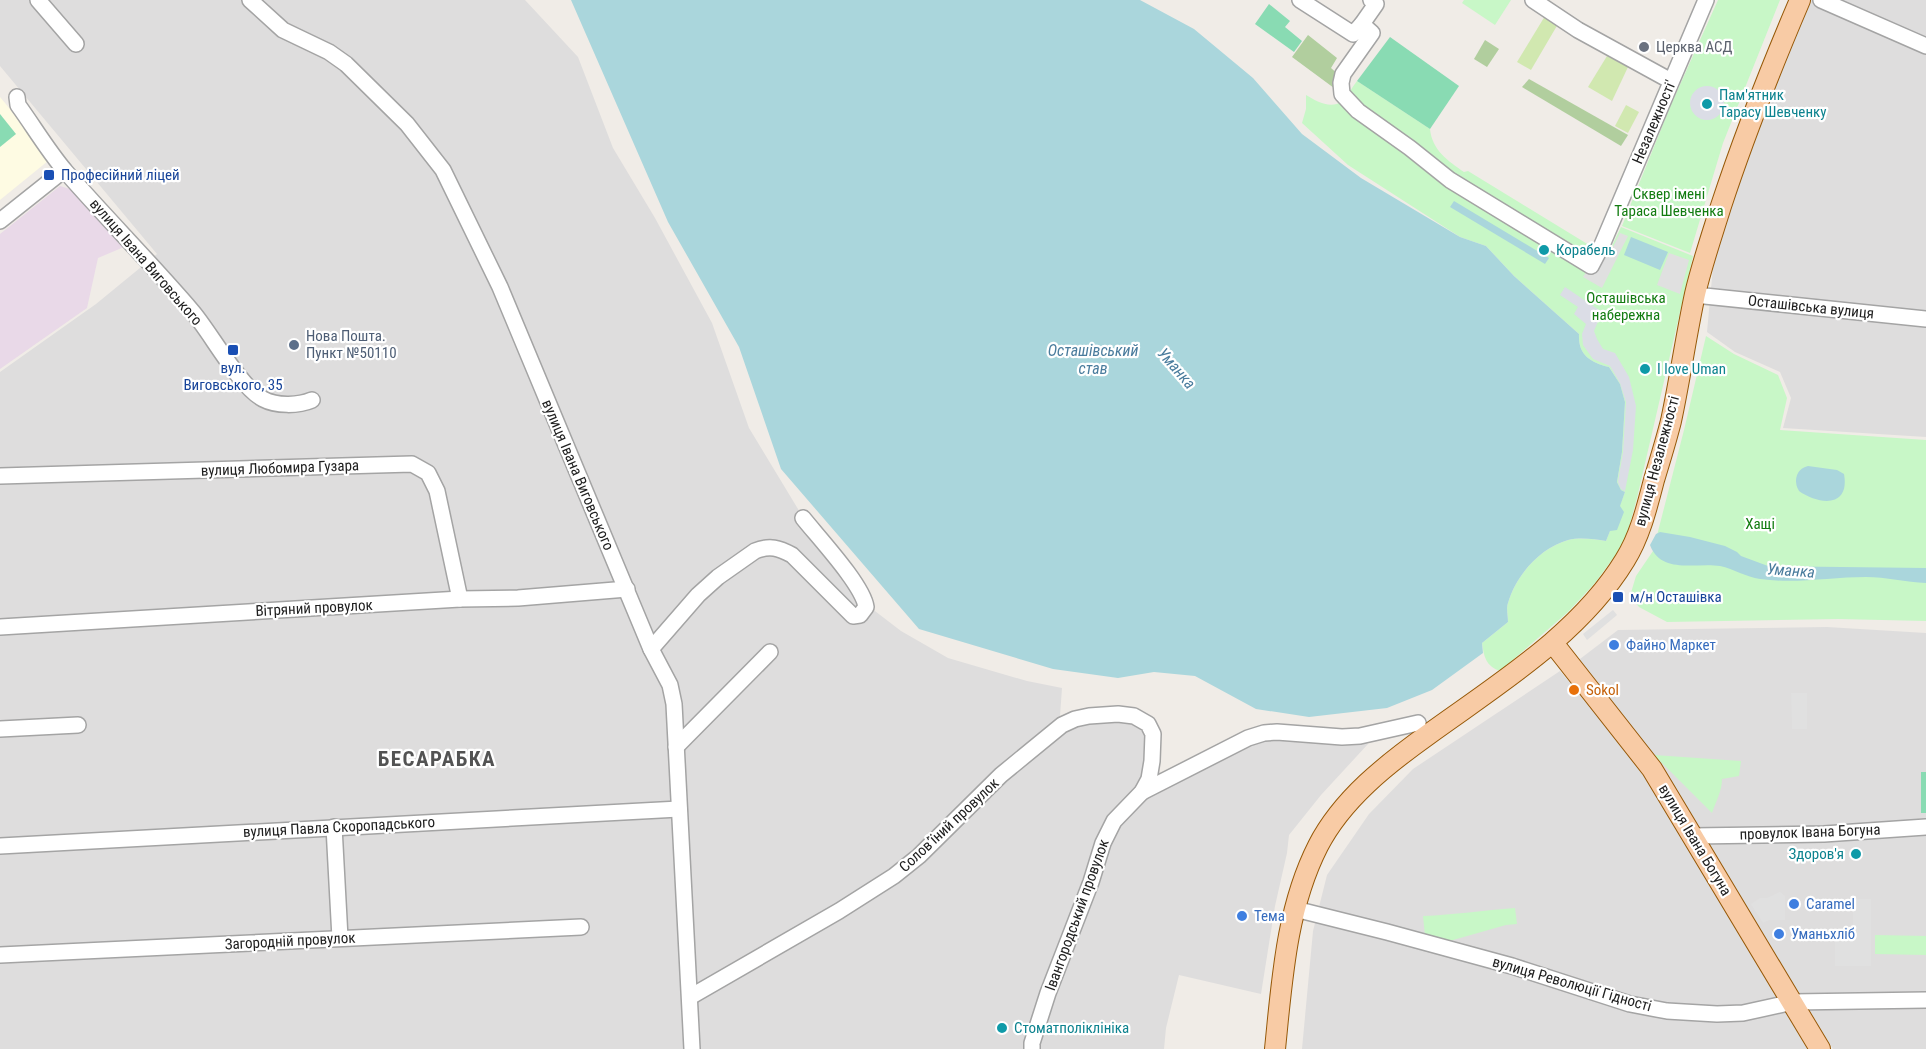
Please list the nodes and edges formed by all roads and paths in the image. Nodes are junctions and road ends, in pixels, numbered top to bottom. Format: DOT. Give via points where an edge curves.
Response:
graph roads {
  1 [pos="38,0"];
  2 [pos="250,0"];
  3 [pos="1300,0"];
  4 [pos="1371,0"];
  5 [pos="1533,0"];
  6 [pos="1706,0"];
  7 [pos="1800,0"];
  8 [pos="1821,0"];
  9 [pos="1367,29"];
  10 [pos="76,44"];
  11 [pos="1926,46"];
  12 [pos="1671,81"];
  13 [pos="17,97"];
  14 [pos="64,170"];
  15 [pos="0,221"];
  16 [pos="1695,295"];
  17 [pos="1926,320"];
  18 [pos="312,400"];
  19 [pos="0,476"];
  20 [pos="803,518"];
  21 [pos="627,589"];
  22 [pos="460,599"];
  23 [pos="0,627"];
  24 [pos="1553,643"];
  25 [pos="651,649"];
  26 [pos="770,652"];
  27 [pos="1418,723"];
  28 [pos="78,725"];
  29 [pos="0,729"];
  30 [pos="676,747"];
  31 [pos="1142,792"];
  32 [pos="679,808"];
  33 [pos="334,827"];
  34 [pos="1926,827"];
  35 [pos="1693,836"];
  36 [pos="0,846"];
  37 [pos="1295,909"];
  38 [pos="581,927"];
  39 [pos="340,938"];
  40 [pos="0,955"];
  41 [pos="690,998"];
  42 [pos="1926,1000"];
  43 [pos="1793,1002"];
  44 [pos="692,1049"];
  45 [pos="1032,1049"];
  46 [pos="1275,1049"];
  47 [pos="1820,1049"];
  1 -- 10 [label="street"];
  2 -- 21 [label="street, вулиця Івана Виговського" via="283,30 346,64 406,124 443,170 500,287"];
  3 -- 9 [label="street" via="1353,34"];
  4 -- 9 [label="street" via="1376,4"];
  5 -- 12 [label="street" via="1578,30"];
  6 -- 12 [label="street, Незалежності'"];
  7 -- 16 [label="main road, вулиця Незалежності" via="1742,142"];
  8 -- 11 [label="street"];
  9 -- 12 [label="street, Незалежності'" via="1343,74 1341,94 1450,180 1591,266"];
  13 -- 14 [label="street, вулиця Івана Виговського" via="18,105"];
  14 -- 15 [label="street"];
  14 -- 18 [label="street, вулиця Івана Виговського" via="193,312 253,391 274,403 303,404"];
  16 -- 17 [label="street, Осташівська вулиця"];
  16 -- 24 [label="main road, вулиця Незалежності" via="1670,423 1642,523 1626,559 1604,590"];
  19 -- 22 [label="street, вулиця Любомира Гузара" via="412,464 428,473 437,490"];
  20 -- 25 [label="street" via="861,593 866,607 860,615 853,616 792,555 780,549 761,548 698,595"];
  21 -- 22 [label="street, Вітряний провулок"];
  21 -- 25 [label="street, вулиця Івана Виговського"];
  22 -- 23 [label="street, Вітряний провулок"];
  24 -- 35 [label="main road, вулиця Івана Богуна" via="1652,769"];
  24 -- 37 [label="main road, вулиця Незалежності" via="1410,747 1341,811 1320,843 1300,886"];
  25 -- 30 [label="street, вулиця Івана Виговського" via="670,685"];
  26 -- 30 [label="street"];
  27 -- 31 [label="street" via="1360,736 1264,733"];
  28 -- 29 [label="street"];
  30 -- 32 [label="street, вулиця Івана Виговського"];
  31 -- 41 [label="street, Соловʼїний провулок" via="1149,779 1153,752 1154,739 1148,724 1134,716 1118,714 1075,719 1014,764 894,876"];
  31 -- 45 [label="street, Івангородський провулок" via="1114,821 1103,843 1048,993"];
  32 -- 33 [label="street, вулиця Павла Скоропадського"];
  32 -- 41 [label="street, вулиця Івана Виговського"];
  33 -- 36 [label="street, вулиця Павла Скоропадського"];
  33 -- 39 [label="street"];
  34 -- 35 [label="street, провулок Івана Богуна" via="1824,834"];
  35 -- 43 [label="main road, вулиця Івана Богуна"];
  37 -- 43 [label="street, вулиця Революції Гідності" via="1512,966 1630,1004 1667,1011 1726,1014"];
  37 -- 46 [label="main road, вулиця Незалежності"];
  38 -- 39 [label="street, Загородній провулок"];
  39 -- 40 [label="street, Загородній провулок"];
  41 -- 44 [label="street, вулиця Івана Виговського"];
  42 -- 43 [label="street, вулиця Революції Гідності"];
  43 -- 47 [label="main road, вулиця Івана Богуна"];
}
